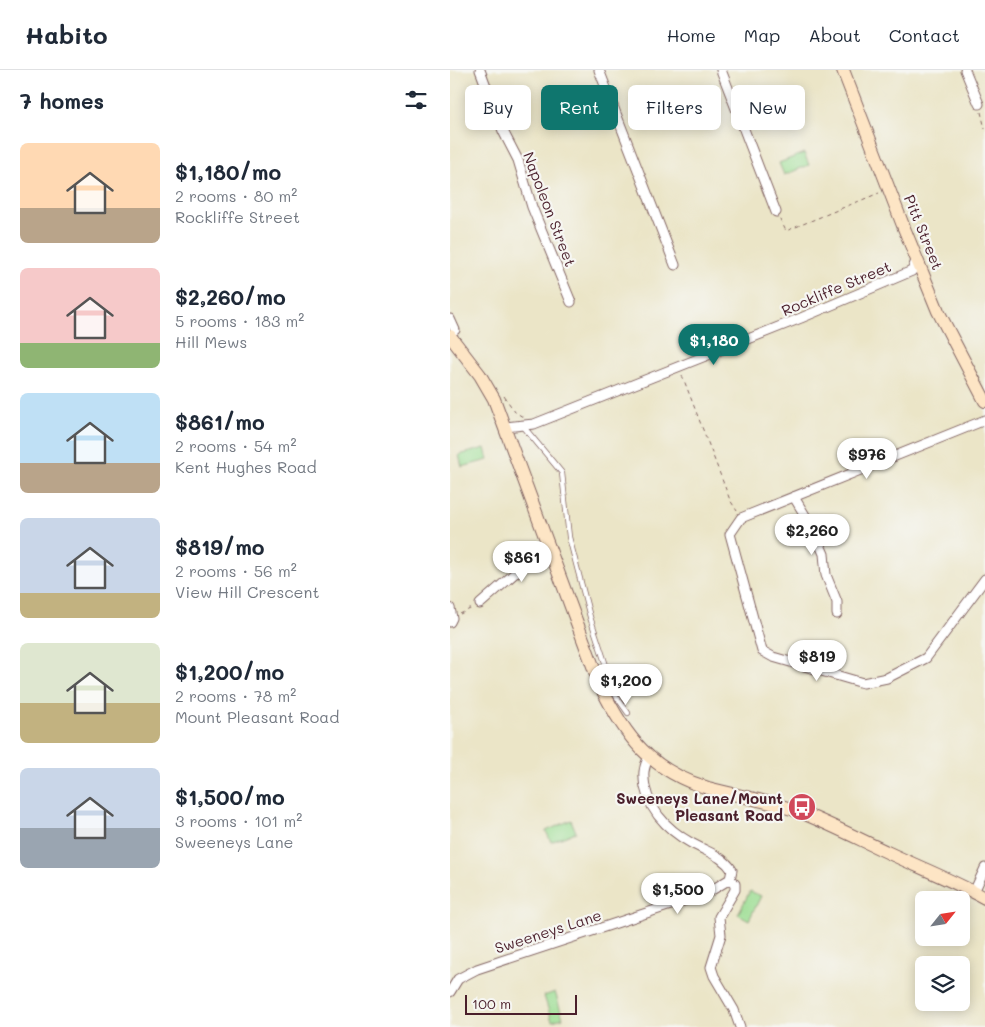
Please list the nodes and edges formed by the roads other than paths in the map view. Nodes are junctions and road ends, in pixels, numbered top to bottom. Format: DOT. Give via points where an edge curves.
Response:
graph roads {
  1 [pos="480,70"];
  2 [pos="599,70"];
  3 [pos="721,70"];
  4 [pos="842,70"];
  5 [pos="965,70"];
  6 [pos="979,104"];
  7 [pos="776,212"];
  8 [pos="917,258"];
  9 [pos="674,264"];
  10 [pos="571,302"];
  11 [pos="450,319"];
  12 [pos="453,340"];
  13 [pos="985,401"];
  14 [pos="985,420"];
  15 [pos="522,425"];
  16 [pos="505,427"];
  17 [pos="794,496"];
  18 [pos="548,544"];
  19 [pos="985,578"];
  20 [pos="480,604"];
  21 [pos="450,608"];
  22 [pos="837,614"];
  23 [pos="451,620"];
  24 [pos="628,713"];
  25 [pos="649,757"];
  26 [pos="985,868"];
  27 [pos="730,879"];
  28 [pos="979,895"];
  29 [pos="450,992"];
  30 [pos="740,1027"];
  1 -- 10 [label="street, Napoleon Street" via="503,131 518,160 532,207"];
  2 -- 9 [label="street"];
  3 -- 7 [label="street"];
  4 -- 8 [label="street, Pitt Street"];
  5 -- 6 [label="street"];
  8 -- 13 [label="street, Pitt Street" via="938,311"];
  8 -- 15 [label="street, Rockliffe Street" via="912,271 801,318 534,424"];
  11 -- 12 [label="street"];
  12 -- 16 [label="street" via="480,375"];
  14 -- 17 [label="street"];
  15 -- 16 [label="street, Rockliffe Street"];
  15 -- 24 [label="lane" via="562,473 570,537 590,616 616,696"];
  16 -- 18 [label="street"];
  17 -- 19 [label="street" via="741,518 730,534 762,651 773,657 863,684 887,678 926,658"];
  17 -- 22 [label="street" via="824,554 826,575 837,602"];
  18 -- 20 [label="street"];
  18 -- 25 [label="street" via="604,693 626,732"];
  21 -- 23 [label="street"];
  25 -- 27 [label="street" via="643,768 644,781 657,815 691,843 726,861 732,870"];
  25 -- 28 [label="street" via="693,782 802,813"];
  26 -- 28 [label="street"];
  27 -- 29 [label="street, Sweeneys Lane" via="707,893 477,969 458,980"];
  27 -- 30 [label="street" via="735,890 719,917 721,935 711,967"];
}
